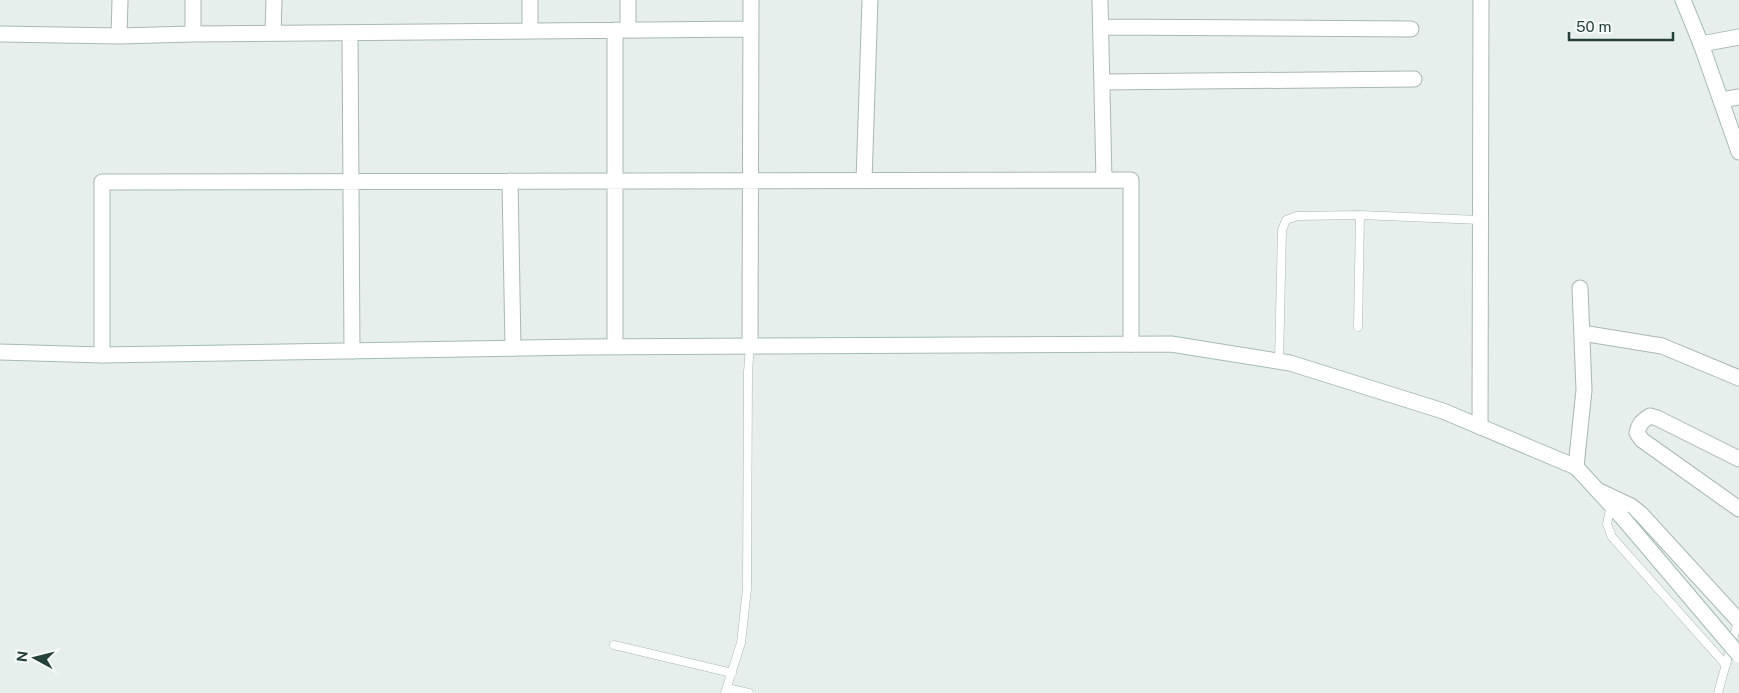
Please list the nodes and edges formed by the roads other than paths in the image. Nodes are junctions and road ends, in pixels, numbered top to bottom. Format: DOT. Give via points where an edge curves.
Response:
graph roads {
  1 [pos="120,0"];
  2 [pos="194,0"];
  3 [pos="274,0"];
  4 [pos="530,0"];
  5 [pos="628,0"];
  6 [pos="751,0"];
  7 [pos="870,0"];
  8 [pos="1100,0"];
  9 [pos="1482,0"];
  10 [pos="1683,0"];
  11 [pos="1101,27"];
  12 [pos="751,29"];
  13 [pos="1411,29"];
  14 [pos="622,30"];
  15 [pos="530,31"];
  16 [pos="350,33"];
  17 [pos="0,34"];
  18 [pos="193,34"];
  19 [pos="273,34"];
  20 [pos="120,36"];
  21 [pos="1739,37"];
  22 [pos="1701,44"];
  23 [pos="1414,79"];
  24 [pos="1102,82"];
  25 [pos="1739,97"];
  26 [pos="1721,100"];
  27 [pos="1738,149"];
  28 [pos="864,180"];
  29 [pos="1104,180"];
  30 [pos="510,181"];
  31 [pos="615,181"];
  32 [pos="750,181"];
  33 [pos="351,182"];
  34 [pos="1360,215"];
  35 [pos="1480,220"];
  36 [pos="1580,288"];
  37 [pos="1358,327"];
  38 [pos="1582,333"];
  39 [pos="1131,344"];
  40 [pos="615,346"];
  41 [pos="750,346"];
  42 [pos="513,348"];
  43 [pos="352,350"];
  44 [pos="0,352"];
  45 [pos="102,355"];
  46 [pos="1279,361"];
  47 [pos="1739,378"];
  48 [pos="1480,427"];
  49 [pos="1739,459"];
  50 [pos="1576,467"];
  51 [pos="1597,490"];
  52 [pos="1611,505"];
  53 [pos="1739,509"];
  54 [pos="1739,621"];
  55 [pos="614,645"];
  56 [pos="1739,655"];
  57 [pos="1726,665"];
  58 [pos="732,674"];
  59 [pos="726,691"];
  60 [pos="748,693"];
  61 [pos="1718,693"];
  1 -- 20 [label="street"];
  2 -- 18 [label="street"];
  3 -- 19 [label="street"];
  4 -- 15 [label="street"];
  5 -- 14 [label="street"];
  6 -- 12 [label="street"];
  7 -- 28 [label="street"];
  8 -- 11 [label="street"];
  9 -- 35 [label="street"];
  10 -- 22 [label="street"];
  11 -- 13 [label="street"];
  11 -- 24 [label="street"];
  12 -- 14 [label="street"];
  12 -- 32 [label="street"];
  14 -- 15 [label="street"];
  14 -- 31 [label="street"];
  15 -- 16 [label="street"];
  16 -- 19 [label="street"];
  16 -- 33 [label="street"];
  17 -- 20 [label="street"];
  18 -- 19 [label="street"];
  18 -- 20 [label="street"];
  21 -- 22 [label="street"];
  22 -- 26 [label="street"];
  23 -- 24 [label="street"];
  24 -- 29 [label="street"];
  25 -- 26 [label="street"];
  26 -- 27 [label="street"];
  28 -- 29 [label="street"];
  28 -- 32 [label="street"];
  29 -- 39 [label="street" via="1131,180"];
  30 -- 31 [label="street"];
  30 -- 33 [label="street"];
  30 -- 42 [label="street"];
  31 -- 32 [label="street"];
  31 -- 40 [label="street"];
  32 -- 41 [label="street"];
  33 -- 43 [label="street"];
  33 -- 45 [label="street" via="102,182"];
  34 -- 35 [label="lane"];
  34 -- 37 [label="lane"];
  34 -- 46 [label="lane" via="1296,216 1286,220 1282,230"];
  35 -- 48 [label="street"];
  36 -- 38 [label="street"];
  38 -- 47 [label="street" via="1662,346"];
  38 -- 50 [label="street" via="1584,390"];
  39 -- 41 [label="street"];
  39 -- 46 [label="street" via="1171,344"];
  40 -- 41 [label="street"];
  40 -- 42 [label="street"];
  41 -- 58 [label="lane" via="747,590 741,643"];
  42 -- 43 [label="street"];
  43 -- 45 [label="street"];
  44 -- 45 [label="street"];
  46 -- 48 [label="street" via="1443,411"];
  48 -- 50 [label="street"];
  49 -- 53 [label="street" via="1658,418 1650,416 1638,426 1637,433 1642,440"];
  50 -- 51 [label="street"];
  51 -- 52 [label="street"];
  51 -- 54 [label="street" via="1641,514"];
  52 -- 56 [label="street, bridge"];
  52 -- 57 [label="lane" via="1606,524 1612,537"];
  54 -- 57 [label="lane"];
  55 -- 58 [label="lane"];
  57 -- 61 [label="lane"];
  58 -- 59 [label="lane"];
  59 -- 60 [label="lane"];
}
